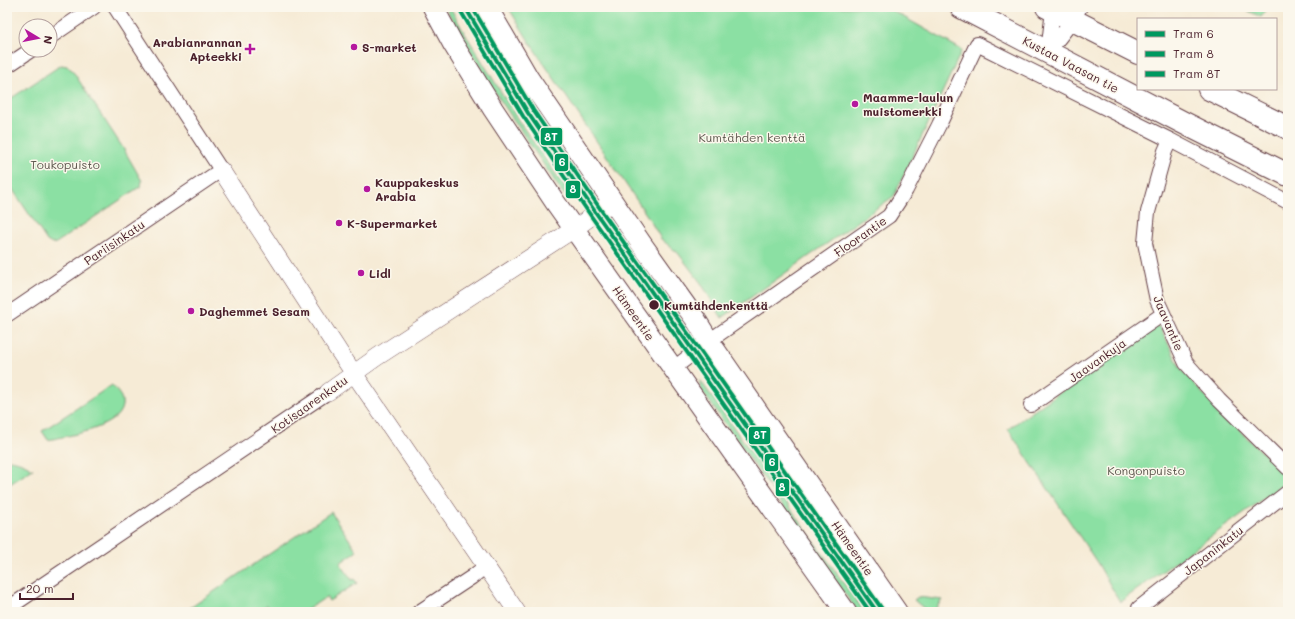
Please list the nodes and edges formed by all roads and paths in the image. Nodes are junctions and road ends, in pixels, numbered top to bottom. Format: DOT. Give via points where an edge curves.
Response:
graph roads {
  1 [pos="94,7"];
  2 [pos="115,7"];
  3 [pos="433,7"];
  4 [pos="487,7"];
  5 [pos="961,7"];
  6 [pos="1051,8"];
  7 [pos="1076,14"];
  8 [pos="58,32"];
  9 [pos="977,44"];
  10 [pos="1048,52"];
  11 [pos="1137,52"];
  12 [pos="19,58"];
  13 [pos="7,66"];
  14 [pos="1212,90"];
  15 [pos="1288,128"];
  16 [pos="1170,140"];
  17 [pos="220,170"];
  18 [pos="1288,175"];
  19 [pos="613,201"];
  20 [pos="1288,202"];
  21 [pos="574,229"];
  22 [pos="7,314"];
  23 [pos="1163,314"];
  24 [pos="709,341"];
  25 [pos="674,368"];
  26 [pos="354,373"];
  27 [pos="328,392"];
  28 [pos="1031,405"];
  29 [pos="1288,468"];
  30 [pos="1288,492"];
  31 [pos="486,566"];
  32 [pos="7,609"];
  33 [pos="1141,610"];
  34 [pos="419,612"];
  35 [pos="517,612"];
  36 [pos="846,612"];
  37 [pos="897,612"];
  1 -- 8 [label="street"];
  2 -- 17 [label="street"];
  3 -- 21 [label="main road, Hämeentie" via="493,109"];
  4 -- 19 [label="main road, Hämeentie" via="530,79"];
  5 -- 10 [label="main road, Kustaa Vaasan tie"];
  6 -- 7 [label="main road"];
  6 -- 10 [label="street"];
  7 -- 10 [label="street"];
  7 -- 11 [label="main road"];
  9 -- 16 [label="street, Kustaa Vaasan tie"];
  9 -- 24 [label="street, Floorantie" via="906,190 889,216"];
  10 -- 18 [label="main road, Kustaa Vaasan tie"];
  12 -- 13 [label="street"];
  14 -- 15 [label="main road"];
  16 -- 20 [label="street, Kustaa Vaasan tie"];
  16 -- 23 [label="street, Jaavantie" via="1148,212 1146,243 1157,300"];
  17 -- 22 [label="street, Pariisinkatu"];
  17 -- 26 [label="street"];
  19 -- 21 [label="street, Kotisaarenkatu"];
  19 -- 24 [label="main road, Hämeentie"];
  21 -- 25 [label="main road, Hämeentie"];
  21 -- 26 [label="street, Kotisaarenkatu"];
  23 -- 28 [label="street, Jaavankuja"];
  23 -- 29 [label="street, Jaavantie" via="1186,363 1219,400"];
  24 -- 25 [label="street, Floorantie"];
  24 -- 37 [label="main road, Hämeentie"];
  25 -- 36 [label="main road, Hämeentie"];
  26 -- 27 [label="street, Kotisaarenkatu"];
  26 -- 31 [label="street"];
  27 -- 32 [label="street, Kotisaarenkatu"];
  30 -- 33 [label="street, Japaninkatu"];
  31 -- 34 [label="street"];
  31 -- 35 [label="street"];
}
